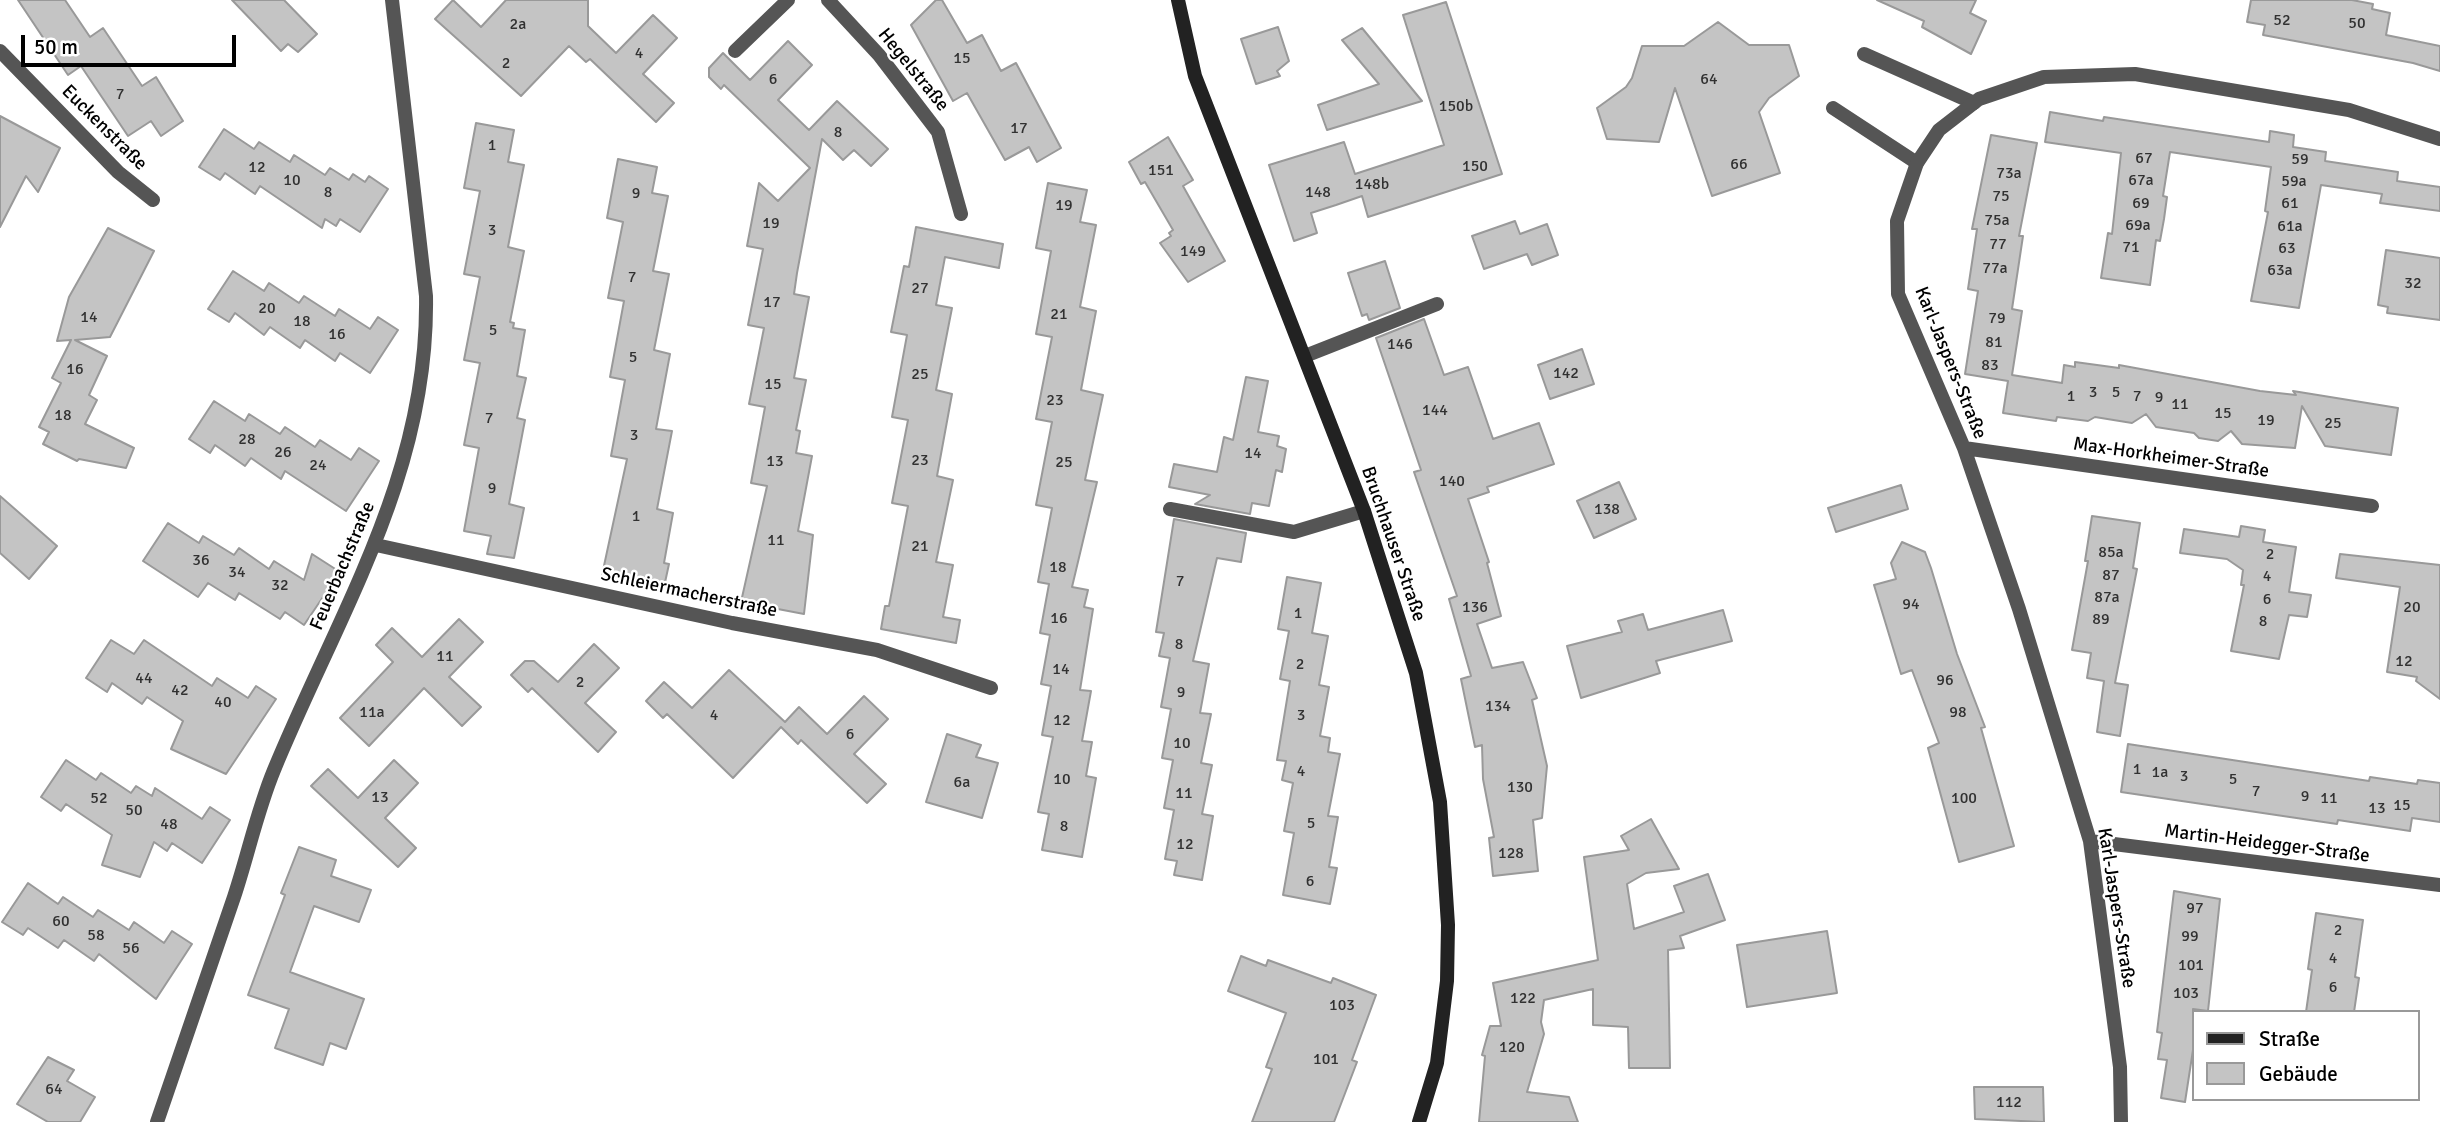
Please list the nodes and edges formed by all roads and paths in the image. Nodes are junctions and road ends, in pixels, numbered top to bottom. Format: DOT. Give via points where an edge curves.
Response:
graph roads {
  1 [pos="392,0"];
  2 [pos="788,0"];
  3 [pos="828,0"];
  4 [pos="1178,0"];
  5 [pos="0,51"];
  6 [pos="735,51"];
  7 [pos="1864,54"];
  8 [pos="1974,103"];
  9 [pos="1833,108"];
  10 [pos="2440,139"];
  11 [pos="1917,163"];
  12 [pos="153,200"];
  13 [pos="961,214"];
  14 [pos="1437,304"];
  15 [pos="1305,356"];
  16 [pos="1964,448"];
  17 [pos="2372,506"];
  18 [pos="1170,509"];
  19 [pos="1364,511"];
  20 [pos="376,545"];
  21 [pos="992,688"];
  22 [pos="2090,841"];
  23 [pos="2440,885"];
  24 [pos="157,1122"];
  25 [pos="1419,1122"];
  26 [pos="2121,1122"];
  1 -- 20 [label="street, Feuerbachstraße" via="426,296 426,342 417,405"];
  2 -- 6 [label="street"];
  3 -- 13 [label="street, Hegelstraße" via="879,55 938,132"];
  4 -- 15 [label="street, Bruchhauser Straße" via="1195,76"];
  5 -- 12 [label="street, Euckenstraße" via="118,172"];
  7 -- 8 [label="street"];
  8 -- 10 [label="street, Karl-Jaspers-Straße" via="2044,77 2135,74 2349,110"];
  8 -- 11 [label="street, Karl-Jaspers-Straße" via="1939,130"];
  9 -- 11 [label="street"];
  11 -- 16 [label="street, Karl-Jaspers-Straße" via="1897,222 1898,295"];
  14 -- 15 [label="street"];
  15 -- 19 [label="street, Bruchhauser Straße"];
  16 -- 17 [label="street, Max-Horkheimer-Straße"];
  16 -- 22 [label="street, Karl-Jaspers-Straße"];
  18 -- 19 [label="street" via="1294,532"];
  19 -- 25 [label="street, Bruchhauser Straße" via="1416,673 1440,803 1447,981 1437,1063"];
  20 -- 21 [label="street, Schleiermacherstraße" via="877,650"];
  20 -- 24 [label="street, Feuerbachstraße" via="273,772"];
  22 -- 23 [label="street, Martin-Heidegger-Straße"];
  22 -- 26 [label="street, Karl-Jaspers-Straße" via="2120,1066"];
}
